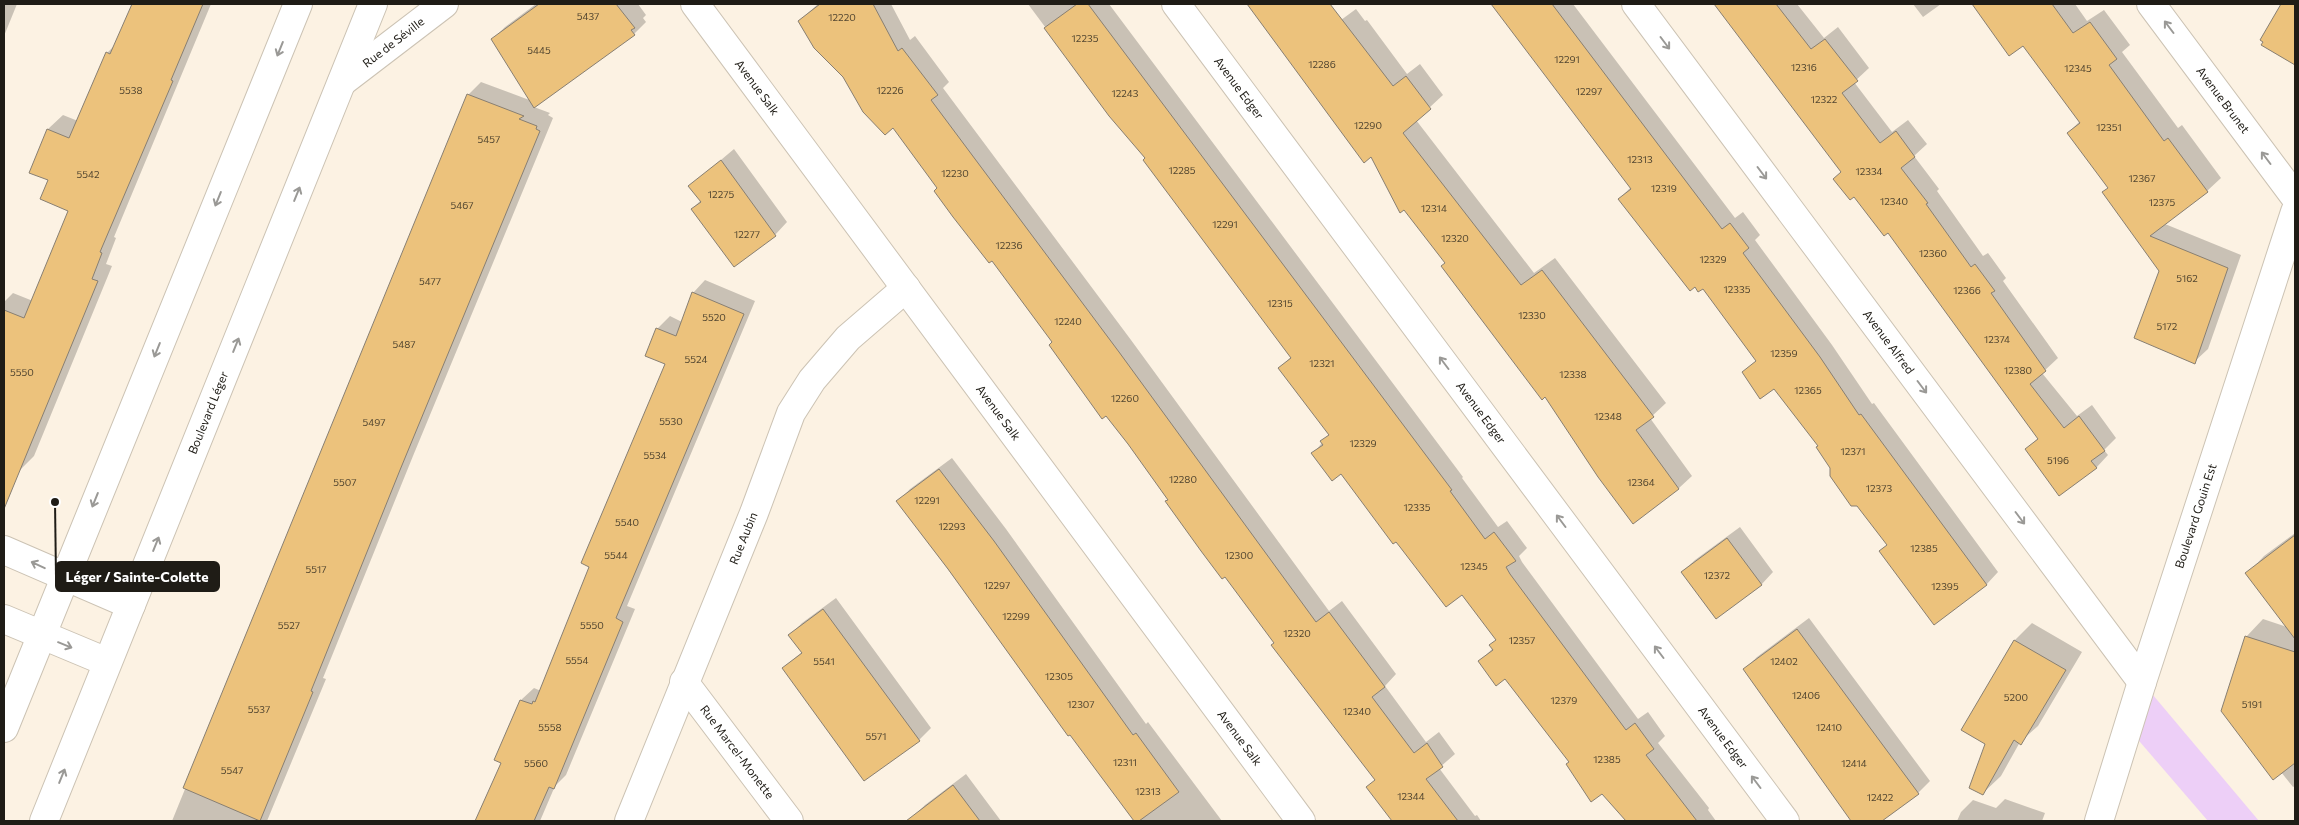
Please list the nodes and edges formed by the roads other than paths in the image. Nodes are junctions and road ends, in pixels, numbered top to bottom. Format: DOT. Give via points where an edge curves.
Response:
graph roads {
  1 [pos="298,4"];
  2 [pos="373,4"];
  3 [pos="444,4"];
  4 [pos="695,4"];
  5 [pos="1176,4"];
  6 [pos="1636,4"];
  7 [pos="2151,4"];
  8 [pos="342,82"];
  9 [pos="2295,197"];
  10 [pos="2295,212"];
  11 [pos="906,288"];
  12 [pos="4,550"];
  13 [pos="65,577"];
  14 [pos="131,605"];
  15 [pos="4,619"];
  16 [pos="40,635"];
  17 [pos="107,662"];
  18 [pos="684,682"];
  19 [pos="2142,682"];
  20 [pos="4,728"];
  21 [pos="44,821"];
  22 [pos="629,821"];
  23 [pos="789,821"];
  24 [pos="1301,821"];
  25 [pos="1785,821"];
  26 [pos="2099,821"];
  1 -- 13 [label="street, one-way"];
  2 -- 8 [label="street, Boulevard Léger"];
  3 -- 8 [label="street, Rue de Séville"];
  4 -- 11 [label="street, Avenue Salk"];
  25 -- 5 [label="street, Avenue Edger, one-way"];
  6 -- 19 [label="street, Avenue Alfred, one-way"];
  9 -- 7 [label="street, Avenue Brunet, one-way"];
  14 -- 8 [label="street, Boulevard Léger, one-way"];
  10 -- 19 [label="street, Boulevard Gouin Est"];
  11 -- 18 [label="street, Rue Aubin" via="848,338 812,380 791,413 754,514"];
  11 -- 24 [label="street, Avenue Salk"];
  13 -- 12 [label="street, one-way"];
  13 -- 14 [label="street"];
  13 -- 16 [label="street"];
  14 -- 17 [label="street, Boulevard Léger"];
  15 -- 16 [label="street"];
  16 -- 17 [label="street, one-way"];
  16 -- 20 [label="street"];
  21 -- 17 [label="street, Boulevard Léger, one-way"];
  18 -- 22 [label="street, Rue Aubin"];
  18 -- 23 [label="street, Rue Marcel-Monette"];
  19 -- 26 [label="street, Boulevard Gouin Est"];
}
